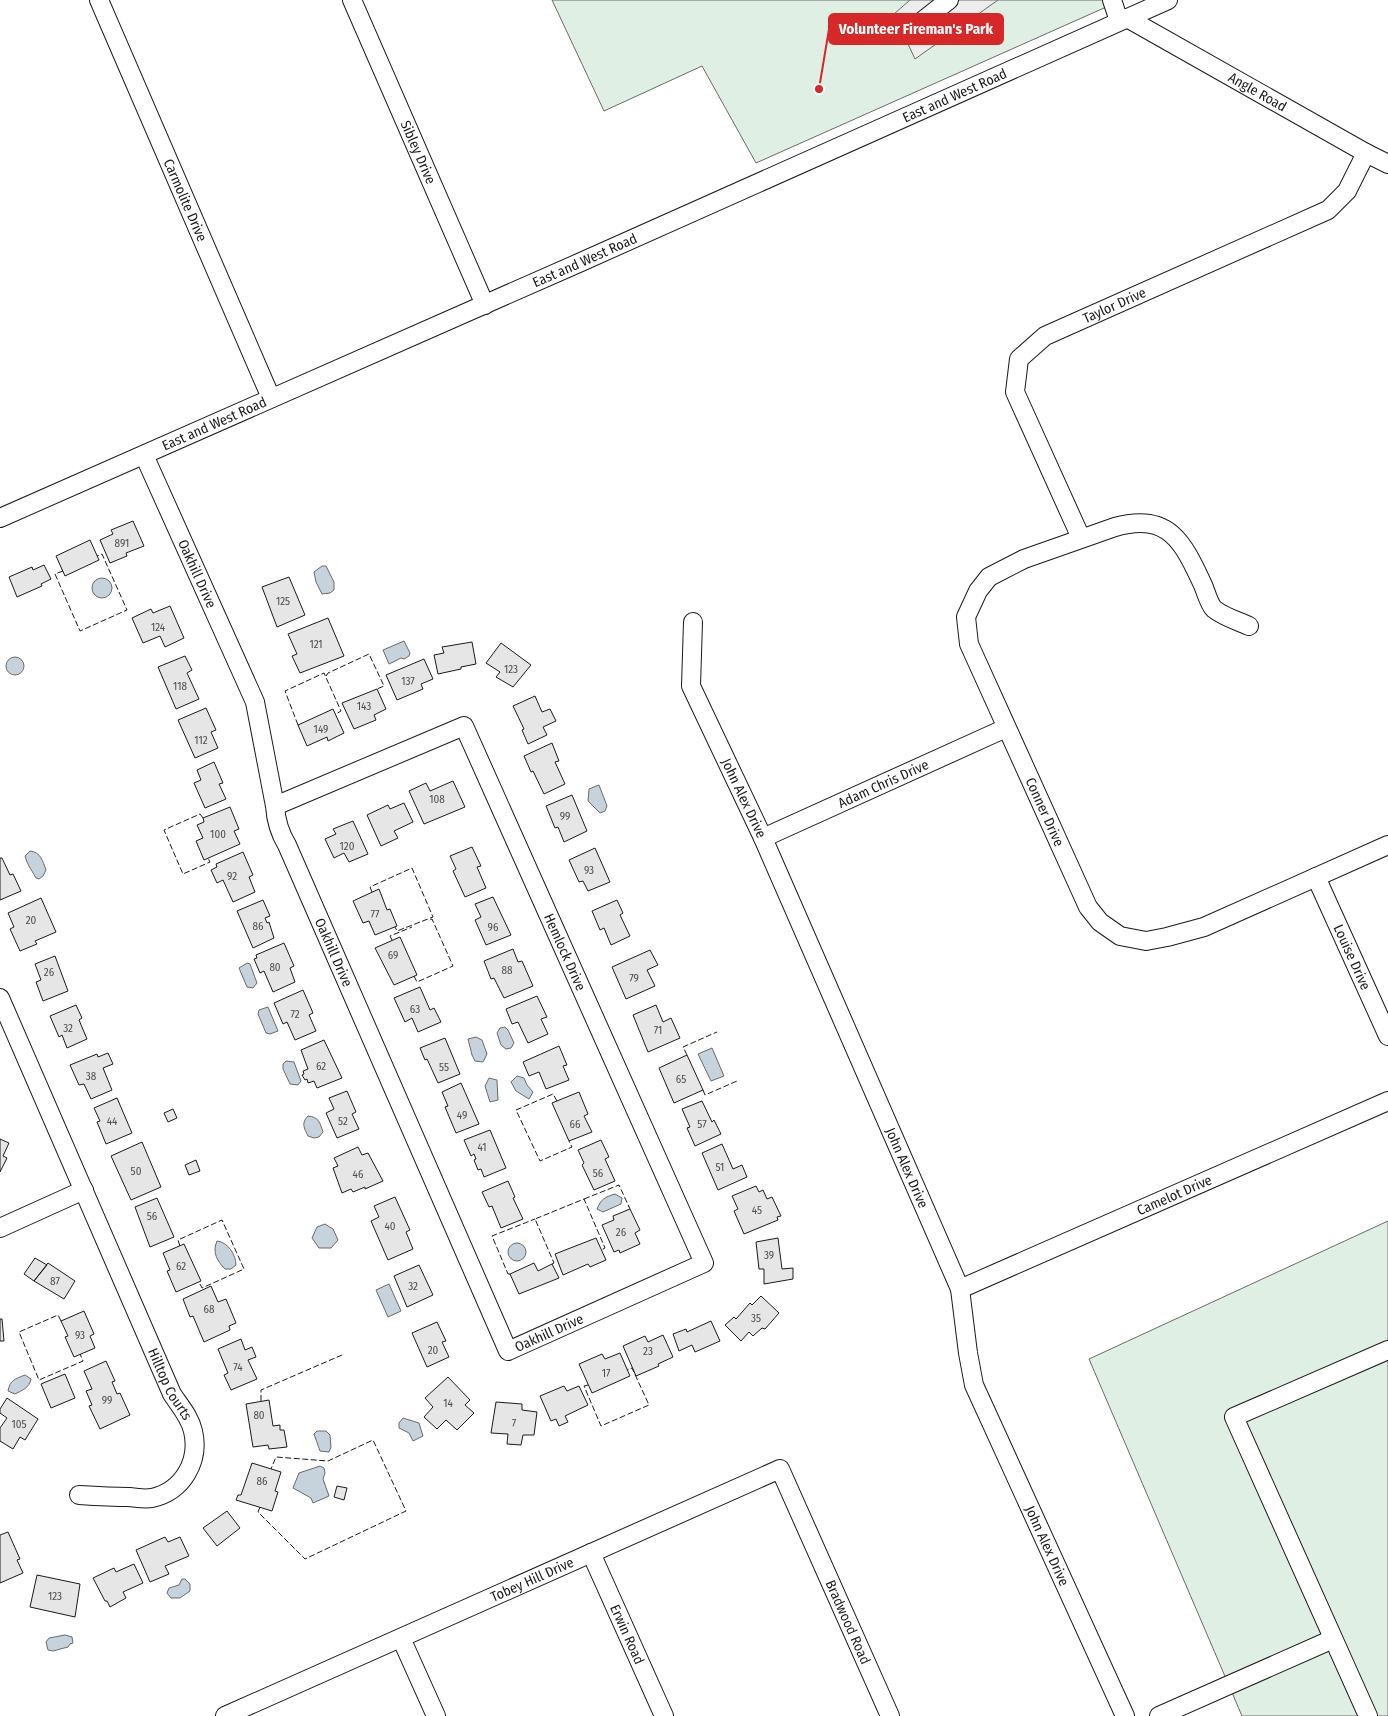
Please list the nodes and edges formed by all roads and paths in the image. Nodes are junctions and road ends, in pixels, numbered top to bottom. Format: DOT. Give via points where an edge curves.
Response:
graph roads {
  1 [pos="99,0"];
  2 [pos="352,0"];
  3 [pos="949,0"];
  4 [pos="1112,0"];
  5 [pos="1168,0"];
  6 [pos="1123,20"];
  7 [pos="912,29"];
  8 [pos="1366,153"];
  9 [pos="1388,164"];
  10 [pos="485,305"];
  11 [pos="271,398"];
  12 [pos="144,454"];
  13 [pos="0,518"];
  14 [pos="1081,538"];
  15 [pos="693,622"];
  16 [pos="1249,626"];
  17 [pos="1006,728"];
  18 [pos="275,806"];
  19 [pos="763,838"];
  20 [pos="1388,845"];
  21 [pos="1316,877"];
  22 [pos="0,998"];
  23 [pos="1388,1036"];
  24 [pos="1388,1101"];
  25 [pos="84,1190"];
  26 [pos="0,1228"];
  27 [pos="960,1289"];
  28 [pos="600,1310"];
  29 [pos="1388,1350"];
  30 [pos="79,1495"];
  31 [pos="806,1528"];
  32 [pos="591,1553"];
  33 [pos="401,1638"];
  34 [pos="1333,1639"];
  35 [pos="225,1716"];
  36 [pos="436,1716"];
  37 [pos="664,1716"];
  38 [pos="890,1716"];
  39 [pos="1125,1716"];
  40 [pos="1159,1716"];
  41 [pos="1368,1716"];
  1 -- 11 [label="street, Carmolite Drive"];
  2 -- 10 [label="street, Sibley Drive"];
  3 -- 7 [label="street"];
  4 -- 6 [label="street"];
  5 -- 6 [label="street, East and West Road"];
  6 -- 8 [label="street, Angle Road"];
  6 -- 10 [label="street, East and West Road"];
  8 -- 9 [label="street, Angle Road"];
  8 -- 14 [label="street, Taylor Drive" via="1347,191 1328,210 1045,336 1019,359 1015,392"];
  10 -- 11 [label="street, East and West Road"];
  11 -- 12 [label="street, East and West Road"];
  12 -- 13 [label="street, East and West Road"];
  12 -- 18 [label="street, Oakhill Drive" via="255,702"];
  14 -- 16 [label="street, Conner Drive" via="1130,523 1157,526 1171,533 1182,544 1213,608"];
  14 -- 17 [label="street, Conner Drive" via="1024,559 989,577 978,591 966,617 969,644"];
  15 -- 19 [label="street, John Alex Drive" via="690,686"];
  17 -- 19 [label="street, Adam Chris Drive"];
  17 -- 21 [label="street, Conner Drive" via="1088,907 1100,922 1120,936 1146,941 1204,926"];
  18 -- 28 [label="street, Oakhill Drive" via="280,832 508,1351"];
  18 -- 28 [label="street, Hemlock Drive" via="464,726 704,1263"];
  19 -- 27 [label="street, John Alex Drive"];
  20 -- 21 [label="street, Conner Drive"];
  21 -- 23 [label="street, Louise Drive"];
  22 -- 25 [label="street, Hilltop Courts"];
  24 -- 27 [label="street, Camelot Drive"];
  25 -- 26 [label="street"];
  25 -- 30 [label="street, Hilltop Courts" via="172,1394 188,1417 193,1430 194,1456 181,1481 166,1493 150,1498"];
  27 -- 39 [label="street, John Alex Drive" via="974,1385"];
  29 -- 34 [label="street" via="1234,1417"];
  31 -- 32 [label="street, Tobey Hill Drive" via="780,1469"];
  31 -- 38 [label="street, Bradwood Road"];
  32 -- 33 [label="street, Tobey Hill Drive"];
  32 -- 37 [label="street, Erwin Road"];
  33 -- 35 [label="street, Tobey Hill Drive"];
  33 -- 36 [label="street"];
  34 -- 40 [label="street"];
  34 -- 41 [label="street"];
}
